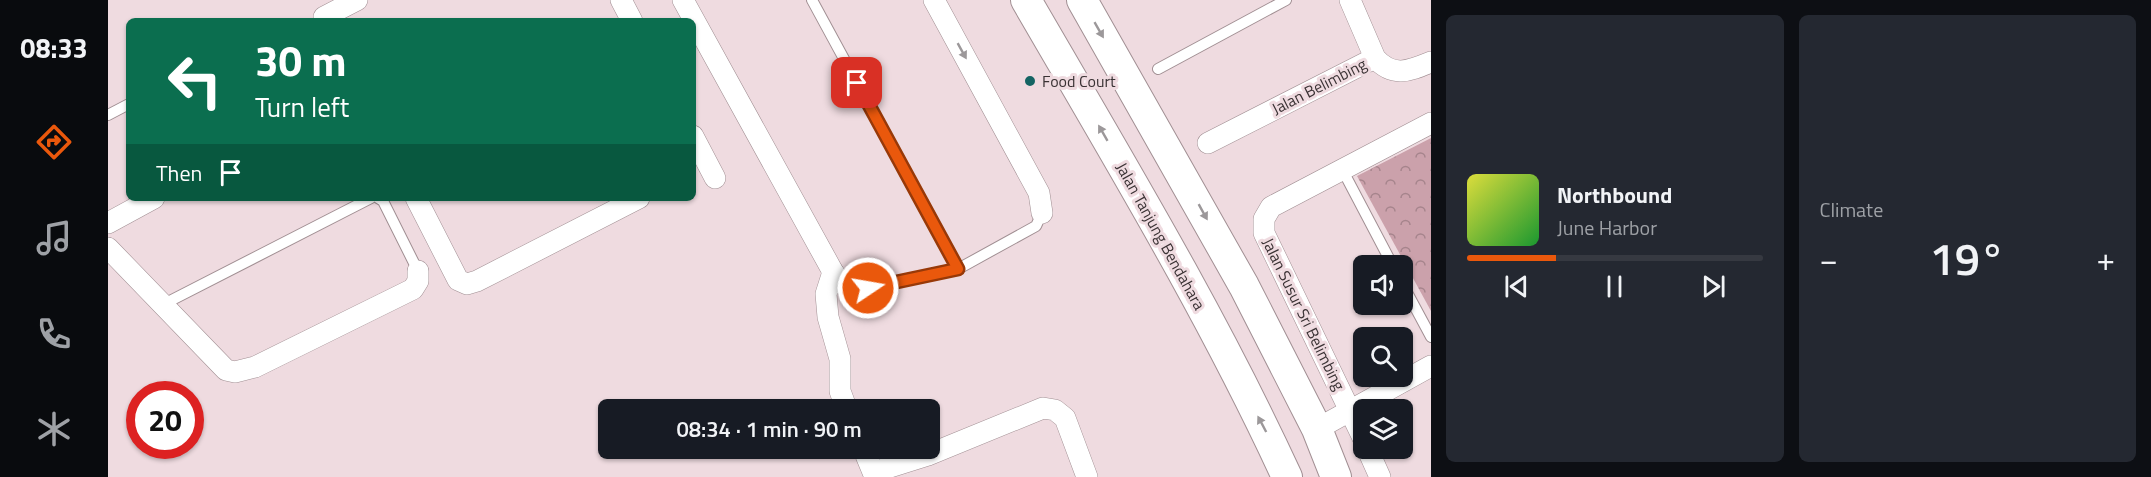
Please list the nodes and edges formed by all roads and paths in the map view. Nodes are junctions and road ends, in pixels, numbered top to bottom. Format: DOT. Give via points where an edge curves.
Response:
graph roads {
  1 [pos="357,0"];
  2 [pos="621,0"];
  3 [pos="683,0"];
  4 [pos="812,0"];
  5 [pos="934,0"];
  6 [pos="1026,0"];
  7 [pos="1082,0"];
  8 [pos="1286,0"];
  9 [pos="1350,0"];
  10 [pos="322,13"];
  11 [pos="630,18"];
  12 [pos="693,18"];
  13 [pos="696,23"];
  14 [pos="1375,58"];
  15 [pos="1431,62"];
  16 [pos="1158,69"];
  17 [pos="126,106"];
  18 [pos="108,115"];
  19 [pos="1431,123"];
  20 [pos="696,142"];
  21 [pos="1208,142"];
  22 [pos="1174,161"];
  23 [pos="1342,169"];
  24 [pos="715,178"];
  25 [pos="1132,183"];
  26 [pos="148,201"];
  27 [pos="365,201"];
  28 [pos="383,201"];
  29 [pos="418,201"];
  30 [pos="633,201"];
  31 [pos="1042,213"];
  32 [pos="108,223"];
  33 [pos="108,248"];
  34 [pos="1388,255"];
  35 [pos="958,269"];
  36 [pos="418,271"];
  37 [pos="837,278"];
  38 [pos="1413,303"];
  39 [pos="164,304"];
  40 [pos="1431,337"];
  41 [pos="1431,366"];
  42 [pos="843,399"];
  43 [pos="1351,411"];
  44 [pos="1353,415"];
  45 [pos="1317,429"];
  46 [pos="868,459"];
  47 [pos="1372,459"];
  48 [pos="874,474"];
  49 [pos="1088,477"];
  50 [pos="1287,477"];
  51 [pos="1336,477"];
  52 [pos="1380,477"];
  1 -- 10 [label="street"];
  2 -- 11 [label="street"];
  3 -- 12 [label="street"];
  4 -- 35 [label="lane"];
  5 -- 31 [label="street, one-way" via="1039,193"];
  25 -- 6 [label="main road, Jalan Tanjung Bendahara, one-way"];
  7 -- 22 [label="main road, one-way"];
  8 -- 16 [label="lane"];
  9 -- 14 [label="street"];
  13 -- 37 [label="street"];
  14 -- 15 [label="street, Jalan Belimbing" via="1389,70 1402,71"];
  14 -- 21 [label="street, Jalan Belimbing"];
  17 -- 18 [label="lane"];
  19 -- 23 [label="street"];
  20 -- 24 [label="street"];
  22 -- 25 [label="main road"];
  22 -- 45 [label="main road, one-way"];
  23 -- 34 [label="lane"];
  23 -- 43 [label="street, Jalan Susur Sri Belimbing" via="1271,207 1264,219 1264,233"];
  50 -- 25 [label="main road, Jalan Tanjung Bendahara, one-way"];
  26 -- 32 [label="street"];
  27 -- 39 [label="lane"];
  28 -- 36 [label="lane"];
  29 -- 30 [label="street" via="458,279 466,284"];
  31 -- 35 [label="lane" via="1036,226"];
  33 -- 39 [label="street"];
  35 -- 37 [label="lane" via="868,288 854,288"];
  36 -- 39 [label="street" via="413,289 243,372 226,370"];
  37 -- 42 [label="street" via="826,294 840,359"];
  38 -- 40 [label="lane"];
  41 -- 43 [label="street"];
  43 -- 44 [label="street, Jalan Susur Sri Belimbing"];
  43 -- 45 [label="street"];
  45 -- 51 [label="main road"];
  46 -- 48 [label="street"];
  47 -- 52 [label="street"];
  48 -- 49 [label="street" via="1043,408 1055,410 1065,418"];
}
